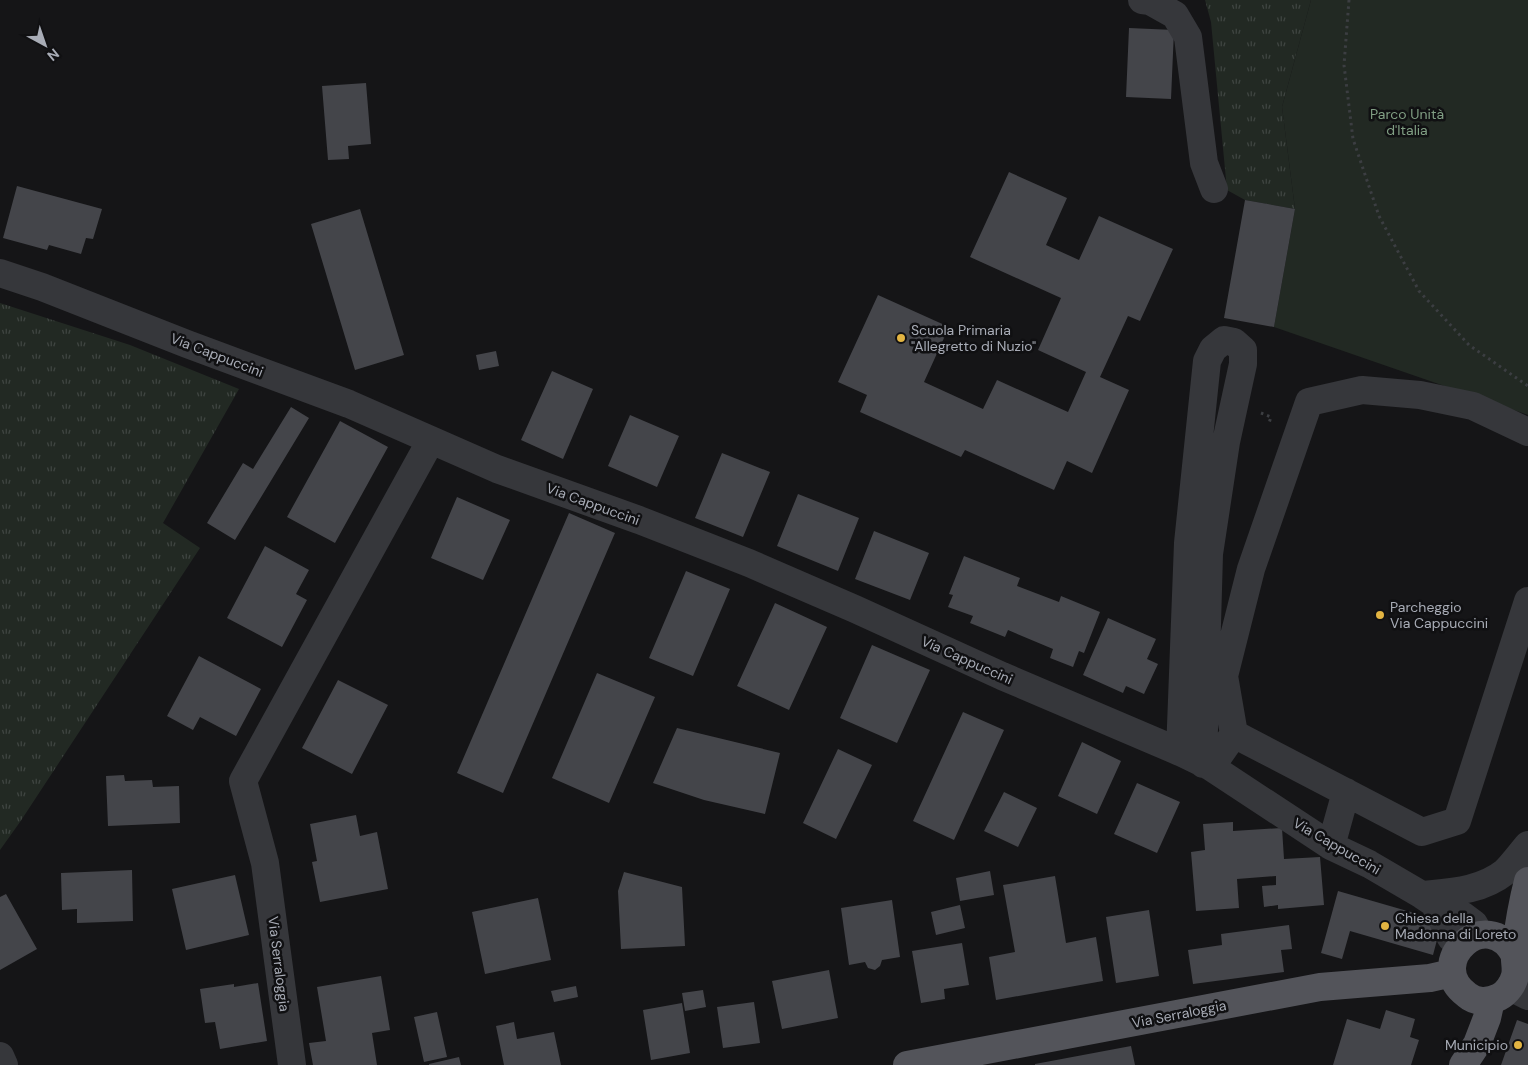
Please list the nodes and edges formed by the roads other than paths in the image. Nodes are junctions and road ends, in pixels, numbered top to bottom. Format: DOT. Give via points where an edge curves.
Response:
graph roads {
  1 [pos="1142,0"];
  2 [pos="1214,188"];
  3 [pos="0,273"];
  4 [pos="1528,432"];
  5 [pos="431,440"];
  6 [pos="1528,600"];
  7 [pos="1234,734"];
  8 [pos="1198,761"];
  9 [pos="1346,792"];
  10 [pos="1528,845"];
  11 [pos="1331,846"];
  12 [pos="1527,885"];
  13 [pos="1428,899"];
  14 [pos="1479,938"];
  15 [pos="1514,955"];
  16 [pos="1452,973"];
  17 [pos="1500,995"];
  18 [pos="0,1056"];
  19 [pos="4,1065"];
  20 [pos="292,1065"];
  21 [pos="907,1065"];
  22 [pos="1463,1065"];
  1 -- 2 [label="street" via="1175,15 1188,37 1204,163"];
  3 -- 5 [label="street, Via Cappuccini" via="349,404"];
  4 -- 7 [label="street" via="1473,406 1420,395 1362,390 1309,402 1251,569 1224,676"];
  5 -- 8 [label="street, Via Cappuccini" via="497,470 750,563"];
  5 -- 20 [label="street, Via Serraloggia" via="244,781 265,863"];
  6 -- 9 [label="street" via="1457,821 1422,832"];
  7 -- 8 [label="street"];
  7 -- 9 [label="street"];
  8 -- 8 [label="street" via="1209,554 1226,442 1243,364 1243,350 1234,342 1224,340 1213,349 1207,361 1188,543"];
  8 -- 11 [label="street, Via Cappuccini"];
  9 -- 11 [label="street"];
  10 -- 13 [label="street" via="1506,871 1494,879"];
  11 -- 13 [label="street, Via Cappuccini"];
  12 -- 14 [label="main road" via="1498,923"];
  12 -- 15 [label="main road"];
  13 -- 14 [label="street, Via Cappuccini" via="1474,924"];
  14 -- 15 [label="main road" via="1504,941"];
  14 -- 16 [label="main road" via="1457,951"];
  15 -- 17 [label="main road" via="1515,977"];
  16 -- 17 [label="main road" via="1461,991"];
  16 -- 21 [label="main road, Via Serraloggia" via="1430,978 1320,987"];
  17 -- 22 [label="main road" via="1477,1044"];
  18 -- 19 [label="street"];
}
